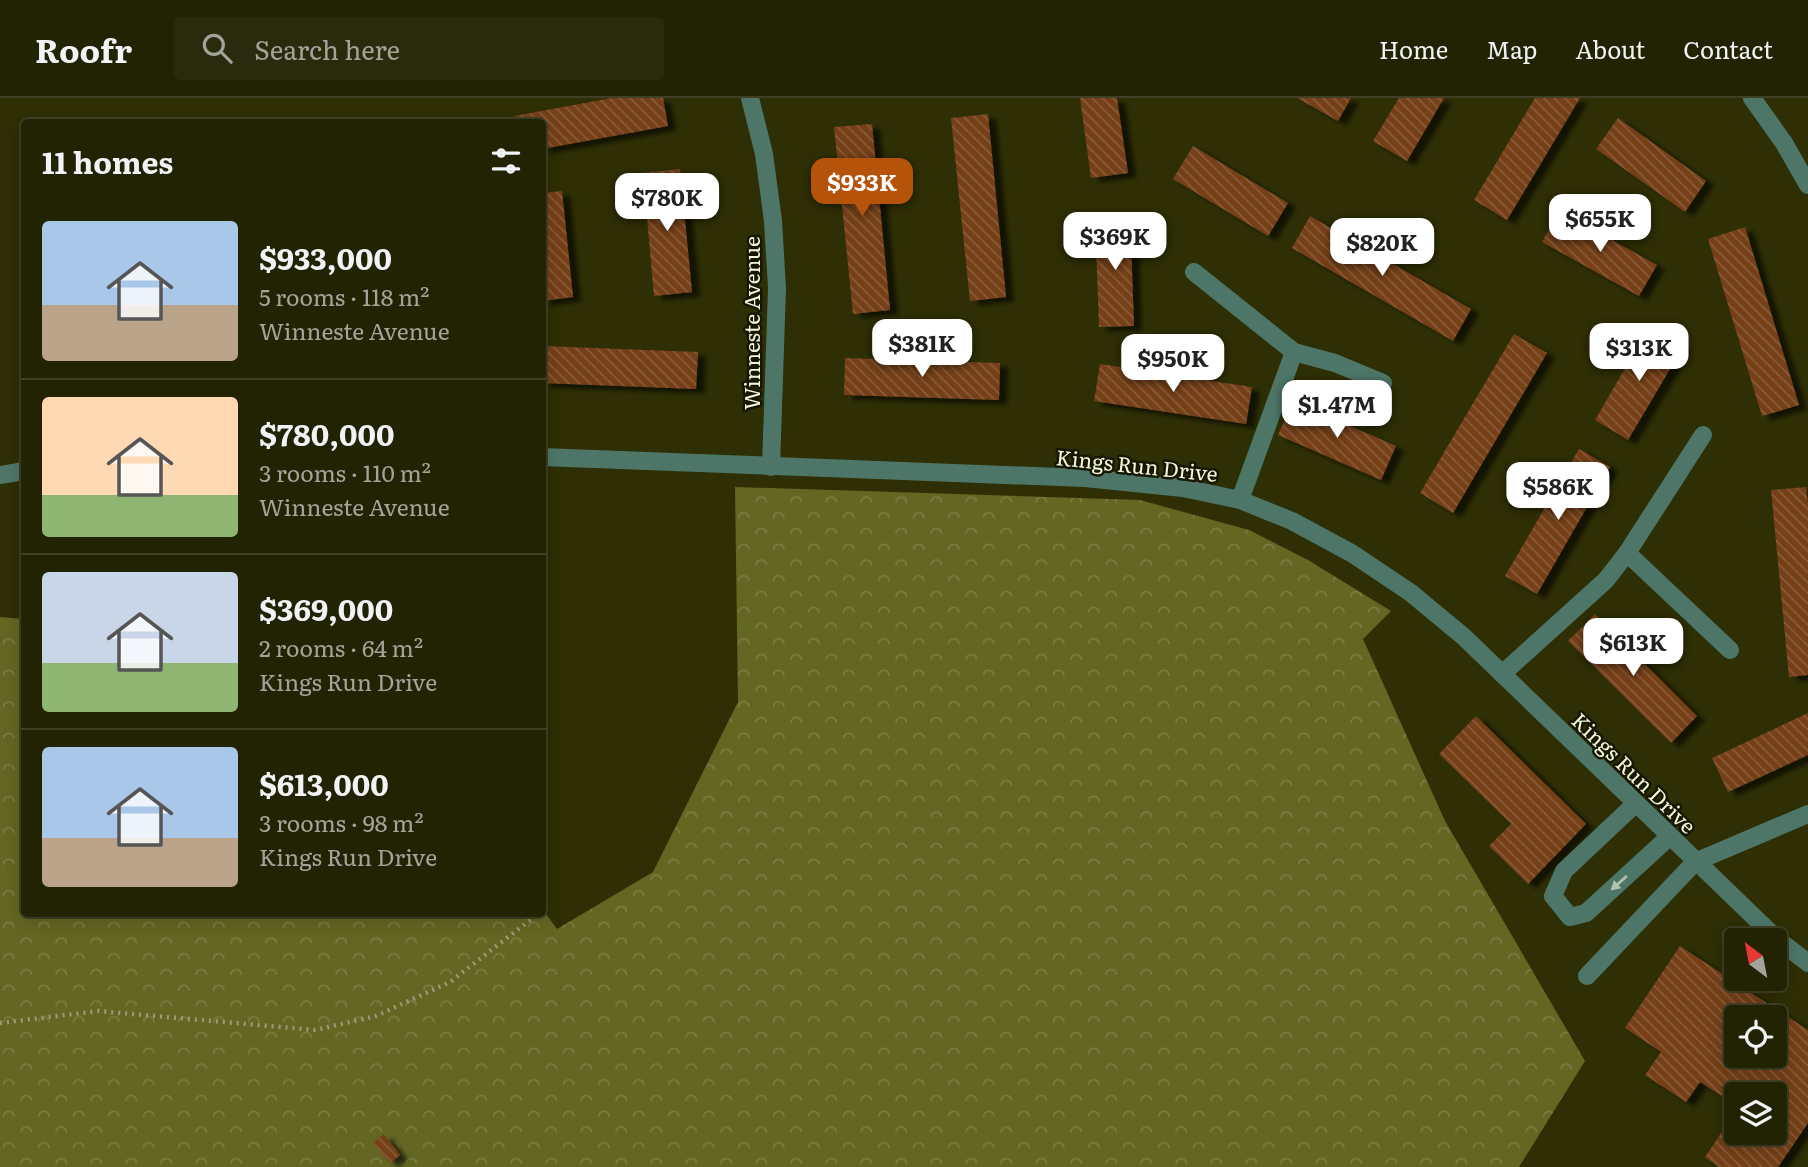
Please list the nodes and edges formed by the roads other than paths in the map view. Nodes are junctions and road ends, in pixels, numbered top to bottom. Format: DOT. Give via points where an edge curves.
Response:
graph roads {
  1 [pos="750,98"];
  2 [pos="1752,98"];
  3 [pos="1808,185"];
  4 [pos="1194,272"];
  5 [pos="1294,352"];
  6 [pos="1383,383"];
  7 [pos="1703,435"];
  8 [pos="546,457"];
  9 [pos="771,467"];
  10 [pos="21,472"];
  11 [pos="0,475"];
  12 [pos="1240,500"];
  13 [pos="1627,553"];
  14 [pos="1730,650"];
  15 [pos="1502,674"];
  16 [pos="1634,804"];
  17 [pos="1808,814"];
  18 [pos="1669,837"];
  19 [pos="1695,862"];
  20 [pos="1808,962"];
  21 [pos="1587,976"];
  1 -- 9 [label="street, Winneste Avenue" via="774,221 777,288"];
  2 -- 3 [label="street"];
  4 -- 5 [label="street"];
  5 -- 6 [label="street"];
  5 -- 12 [label="street"];
  7 -- 13 [label="street"];
  8 -- 9 [label="street, Kings Run Drive"];
  9 -- 12 [label="street, Kings Run Drive" via="1085,478 1183,488"];
  10 -- 11 [label="street"];
  12 -- 15 [label="street, Kings Run Drive" via="1353,554 1411,593"];
  13 -- 14 [label="street"];
  13 -- 15 [label="street" via="1606,580"];
  15 -- 16 [label="street, Kings Run Drive"];
  16 -- 18 [label="street, Kings Run Drive"];
  18 -- 16 [label="street, one-way" via="1586,913 1570,917 1553,896 1564,871"];
  17 -- 19 [label="street"];
  18 -- 19 [label="street, Kings Run Drive"];
  19 -- 20 [label="street, Kings Run Drive"];
  19 -- 21 [label="street"];
}
